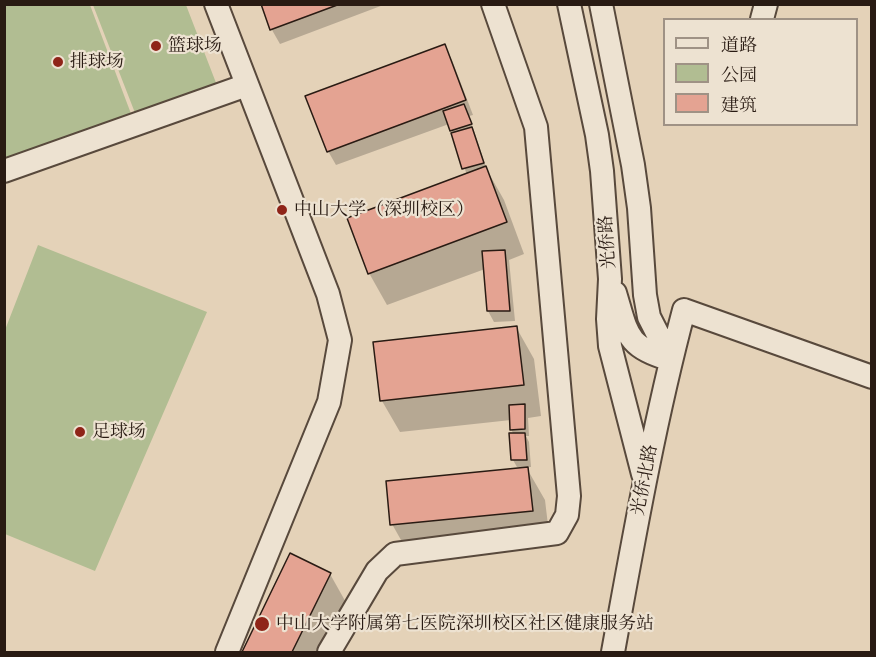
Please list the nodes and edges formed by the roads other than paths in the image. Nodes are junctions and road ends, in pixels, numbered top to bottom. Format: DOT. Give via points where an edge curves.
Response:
graph roads {
  1 [pos="216,4"];
  2 [pos="493,4"];
  3 [pos="569,4"];
  4 [pos="601,4"];
  5 [pos="247,85"];
  6 [pos="627,129"];
  7 [pos="597,135"];
  8 [pos="4,171"];
  9 [pos="610,279"];
  10 [pos="671,360"];
  11 [pos="872,377"];
  12 [pos="644,478"];
  13 [pos="227,652"];
  14 [pos="329,652"];
  15 [pos="613,652"];
  1 -- 5 [label="street"];
  2 -- 14 [label="street" via="536,127 569,496 567,515 557,533 395,554 377,571"];
  3 -- 7 [label="street, 光侨路"];
  4 -- 6 [label="street, 光侨路"];
  5 -- 8 [label="street"];
  5 -- 13 [label="street" via="328,294 340,340 329,402"];
  6 -- 7 [label="street"];
  6 -- 10 [label="street, 光侨路" via="639,208 645,295 650,318"];
  7 -- 9 [label="street, 光侨路"];
  9 -- 10 [label="street" via="629,337 649,353"];
  9 -- 12 [label="street, 光侨路" via="610,346"];
  10 -- 11 [label="street, 光侨北路" via="684,310"];
  10 -- 12 [label="street, 光侨北路"];
  12 -- 15 [label="street, 光侨北路"];
}
